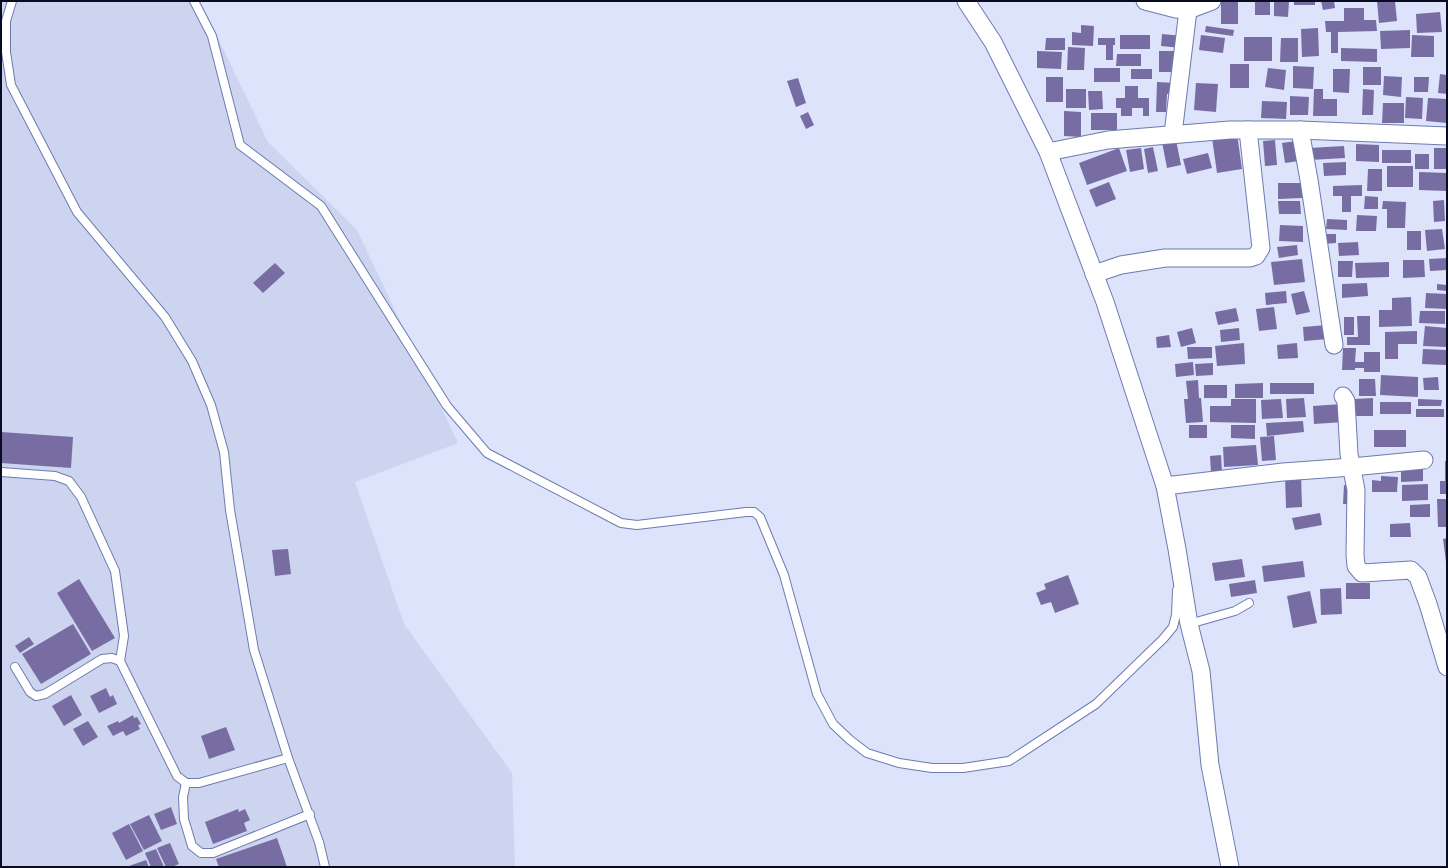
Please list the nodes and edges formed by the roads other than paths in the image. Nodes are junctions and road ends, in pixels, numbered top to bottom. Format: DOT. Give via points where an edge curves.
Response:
graph roads {
  1 [pos="12,1"];
  2 [pos="194,1"];
  3 [pos="966,1"];
  4 [pos="1145,1"];
  5 [pos="1200,4"];
  6 [pos="1248,130"];
  7 [pos="1300,130"];
  8 [pos="1173,134"];
  9 [pos="1447,136"];
  10 [pos="1048,152"];
  11 [pos="1094,274"];
  12 [pos="1334,345"];
  13 [pos="1343,396"];
  14 [pos="1424,460"];
  15 [pos="1352,467"];
  16 [pos="1,472"];
  17 [pos="1165,486"];
  18 [pos="1177,549"];
  19 [pos="1248,603"];
  20 [pos="1189,624"];
  21 [pos="120,661"];
  22 [pos="15,667"];
  23 [pos="1447,667"];
  24 [pos="288,758"];
  25 [pos="186,783"];
  26 [pos="310,814"];
  27 [pos="325,867"];
  28 [pos="1230,867"];
  1 -- 24 [label="lane" via="6,21 6,52 12,85 77,212 165,317 192,361 211,406 224,452 230,510 254,650"];
  2 -- 18 [label="lane" via="212,36 240,145 321,206 447,406 487,453 622,523 637,525 754,512 760,517 784,575 817,694 833,724 867,753 899,764 932,768 963,768 1009,761 1096,704 1173,627 1179,579"];
  3 -- 10 [label="street" via="993,42"];
  4 -- 5 [label="street"];
  5 -- 8 [label="street"];
  6 -- 7 [label="street"];
  6 -- 8 [label="street"];
  6 -- 11 [label="street" via="1261,248 1256,256 1165,258 1121,265"];
  7 -- 9 [label="street"];
  7 -- 12 [label="street"];
  8 -- 10 [label="street" via="1108,140"];
  10 -- 11 [label="street"];
  11 -- 17 [label="street"];
  13 -- 15 [label="street" via="1346,401"];
  14 -- 15 [label="street"];
  15 -- 17 [label="street" via="1282,472"];
  15 -- 23 [label="street" via="1356,490 1356,566 1362,572 1411,570 1418,577"];
  16 -- 21 [label="lane" via="55,476 69,481 81,497 115,571 124,636"];
  17 -- 18 [label="street"];
  18 -- 20 [label="street"];
  19 -- 20 [label="lane" via="1235,612"];
  20 -- 28 [label="street" via="1201,671 1210,765"];
  21 -- 22 [label="lane" via="112,658 102,659 45,694 36,696 30,692"];
  21 -- 25 [label="lane" via="177,776"];
  24 -- 25 [label="lane" via="199,783"];
  24 -- 26 [label="lane"];
  25 -- 26 [label="lane" via="183,796 184,818 192,846 201,853 213,853"];
  26 -- 27 [label="lane"];
}
